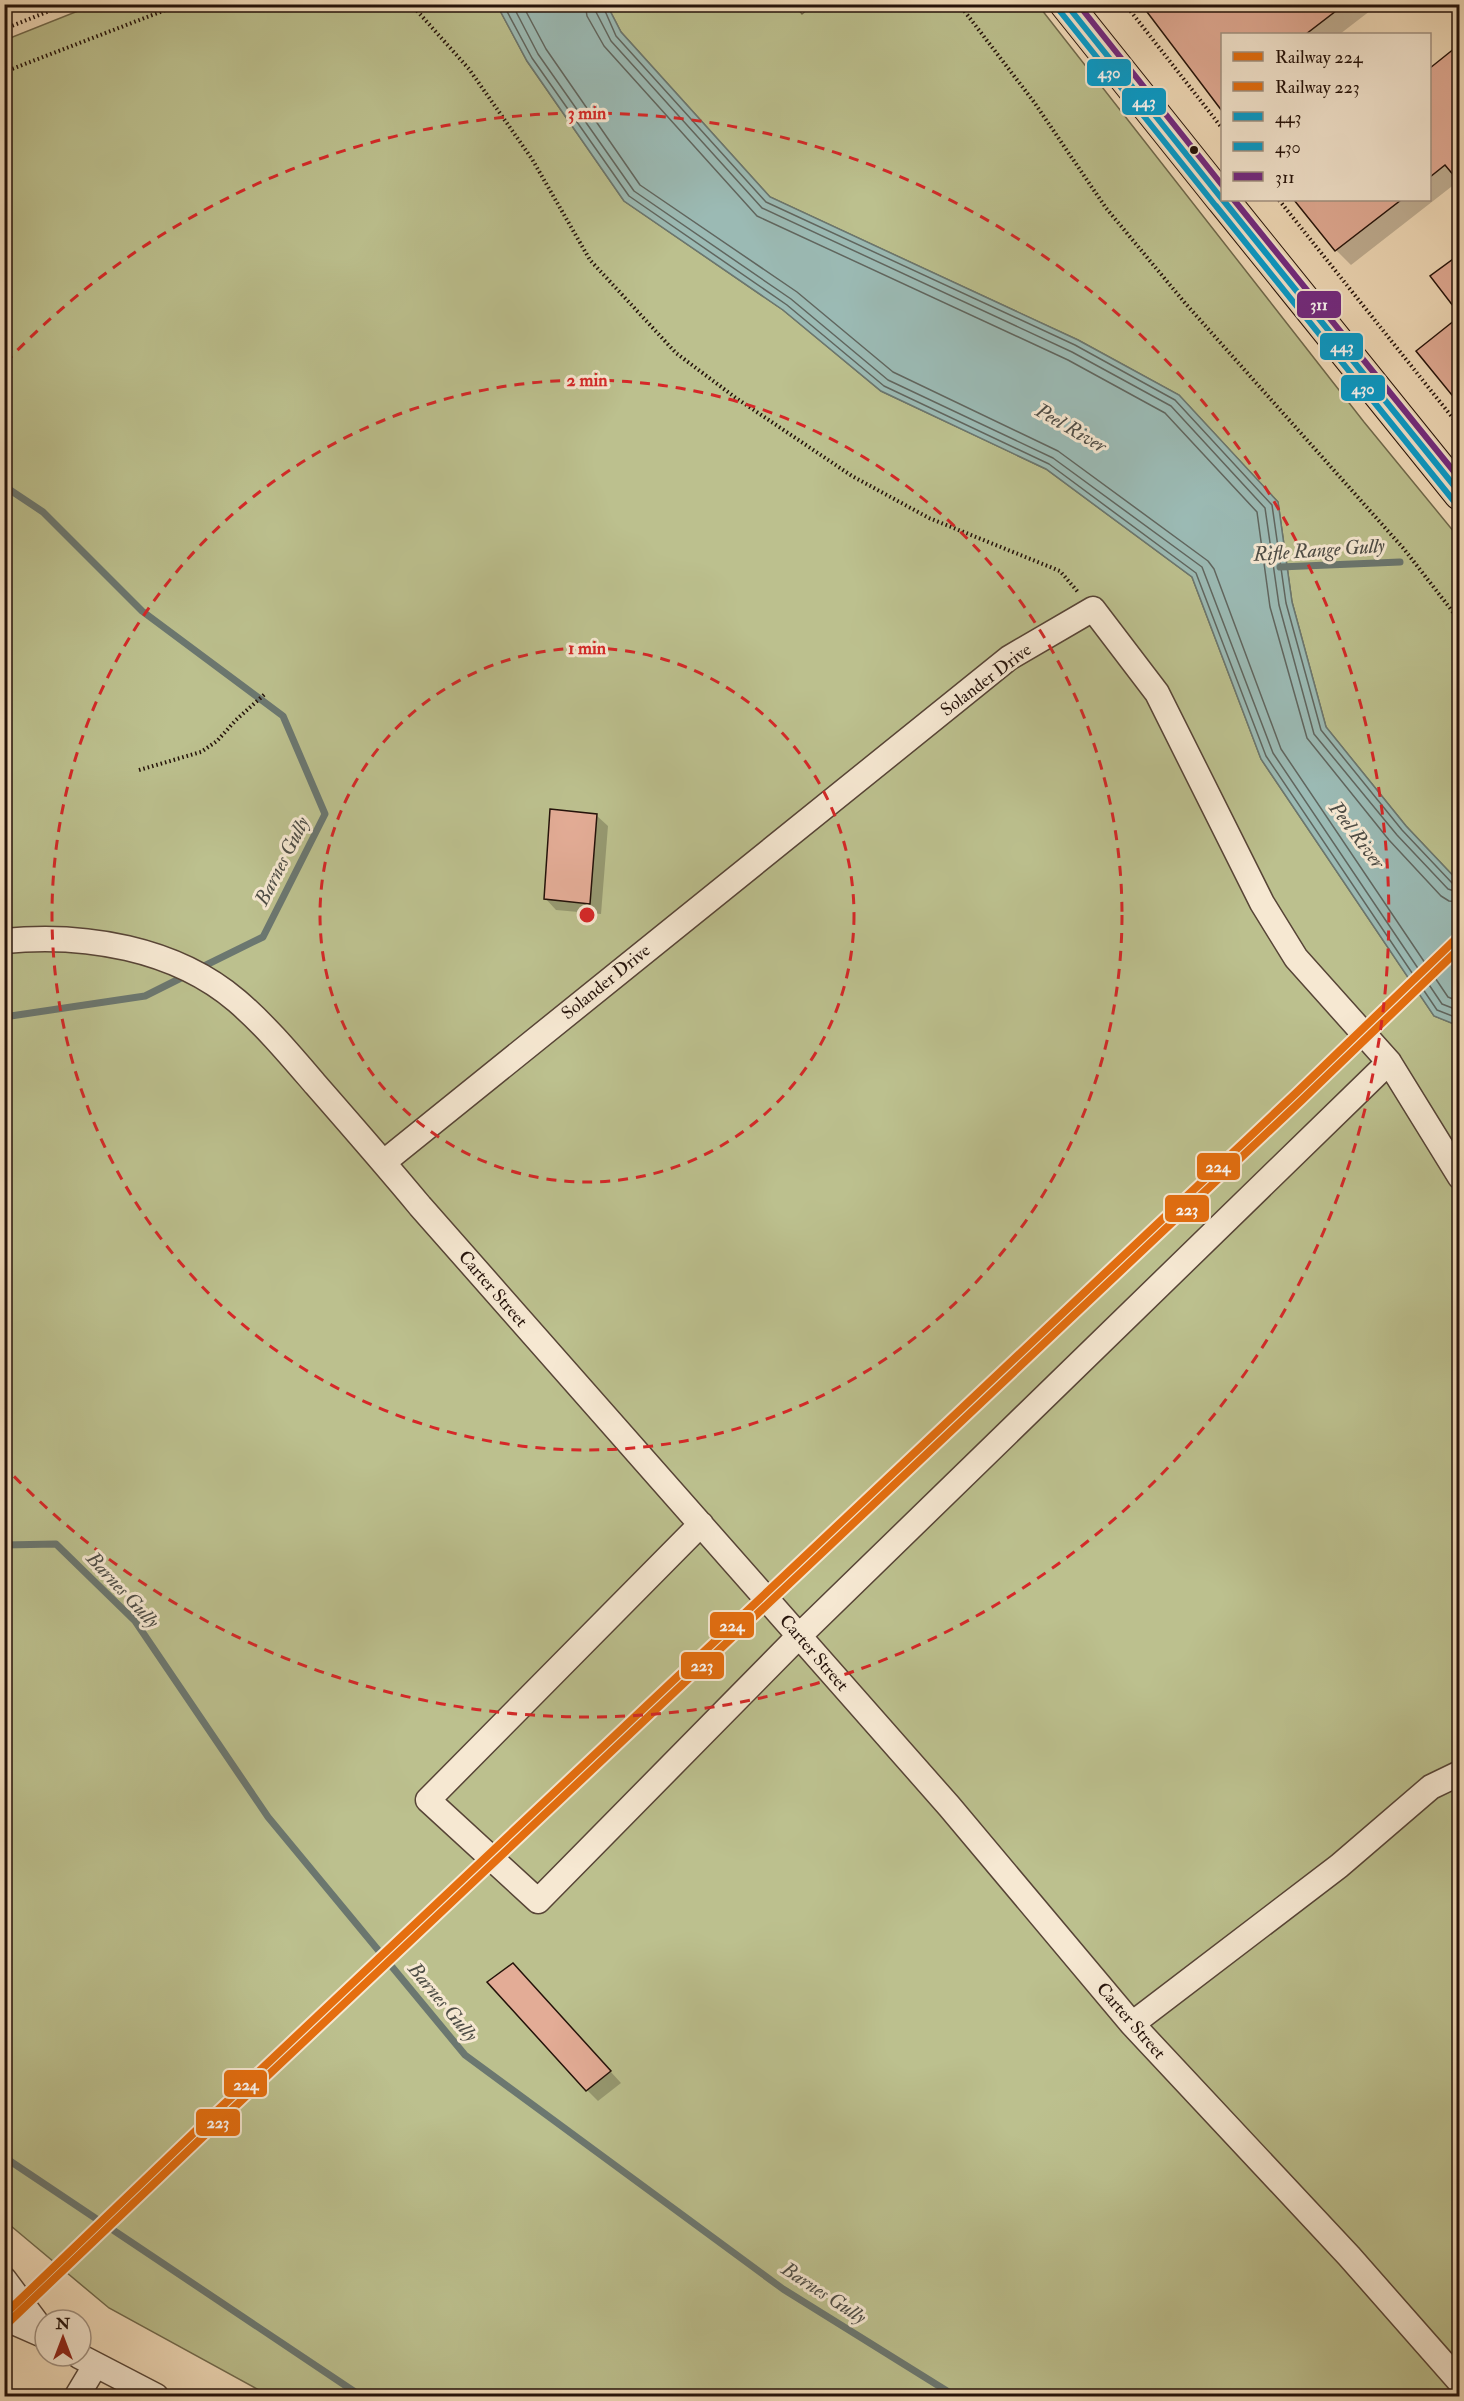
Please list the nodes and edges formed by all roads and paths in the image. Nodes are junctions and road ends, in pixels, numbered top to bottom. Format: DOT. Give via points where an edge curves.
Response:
graph roads {
  1 [pos="67,4"];
  2 [pos="181,4"];
  3 [pos="411,4"];
  4 [pos="959,4"];
  5 [pos="1066,4"];
  6 [pos="1125,4"];
  7 [pos="4,28"];
  8 [pos="4,72"];
  9 [pos="1221,127"];
  10 [pos="1221,197"];
  11 [pos="1225,201"];
  12 [pos="1280,201"];
  13 [pos="1460,427"];
  14 [pos="1456,482"];
  15 [pos="1092,609"];
  16 [pos="1460,621"];
  17 [pos="265,694"];
  18 [pos="139,770"];
  19 [pos="4,941"];
  20 [pos="1389,1062"];
  21 [pos="384,1162"];
  22 [pos="1460,1177"];
  23 [pos="701,1524"];
  24 [pos="799,1636"];
  25 [pos="1460,1773"];
  26 [pos="1132,2024"];
  27 [pos="4,2279"];
  28 [pos="4,2318"];
  29 [pos="33,2319"];
  30 [pos="33,2330"];
  31 [pos="93,2364"];
  32 [pos="85,2368"];
  33 [pos="1460,2382"];
  34 [pos="77,2397"];
  35 [pos="156,2397"];
  1 -- 7 [label="path"];
  2 -- 8 [label="path"];
  3 -- 15 [label="path" via="469,69 532,159 590,260 676,353 852,476 929,518 1060,571"];
  4 -- 16 [label="path" via="1034,102 1106,208 1396,541"];
  5 -- 10 [label="main road"];
  6 -- 9 [label="path"];
  11 -- 14 [label="main road"];
  12 -- 13 [label="path"];
  15 -- 20 [label="street" via="1157,693 1262,903 1296,958"];
  15 -- 21 [label="street, Solander Drive" via="1009,658"];
  17 -- 18 [label="path" via="201,752"];
  19 -- 21 [label="street, Carter Street" via="64,939 110,944 182,966 211,981 265,1028"];
  20 -- 22 [label="street"];
  20 -- 24 [label="street"];
  21 -- 23 [label="street, Carter Street"];
  23 -- 24 [label="street, Carter Street"];
  23 -- 24 [label="street" via="428,1800 538,1901"];
  24 -- 26 [label="street, Carter Street" via="949,1806"];
  25 -- 26 [label="street" via="1431,1787 1340,1866"];
  26 -- 33 [label="street, Carter Street" via="1349,2256"];
  27 -- 29 [label="street"];
  28 -- 30 [label="street"];
  31 -- 35 [label="street"];
  32 -- 34 [label="street"];
}
